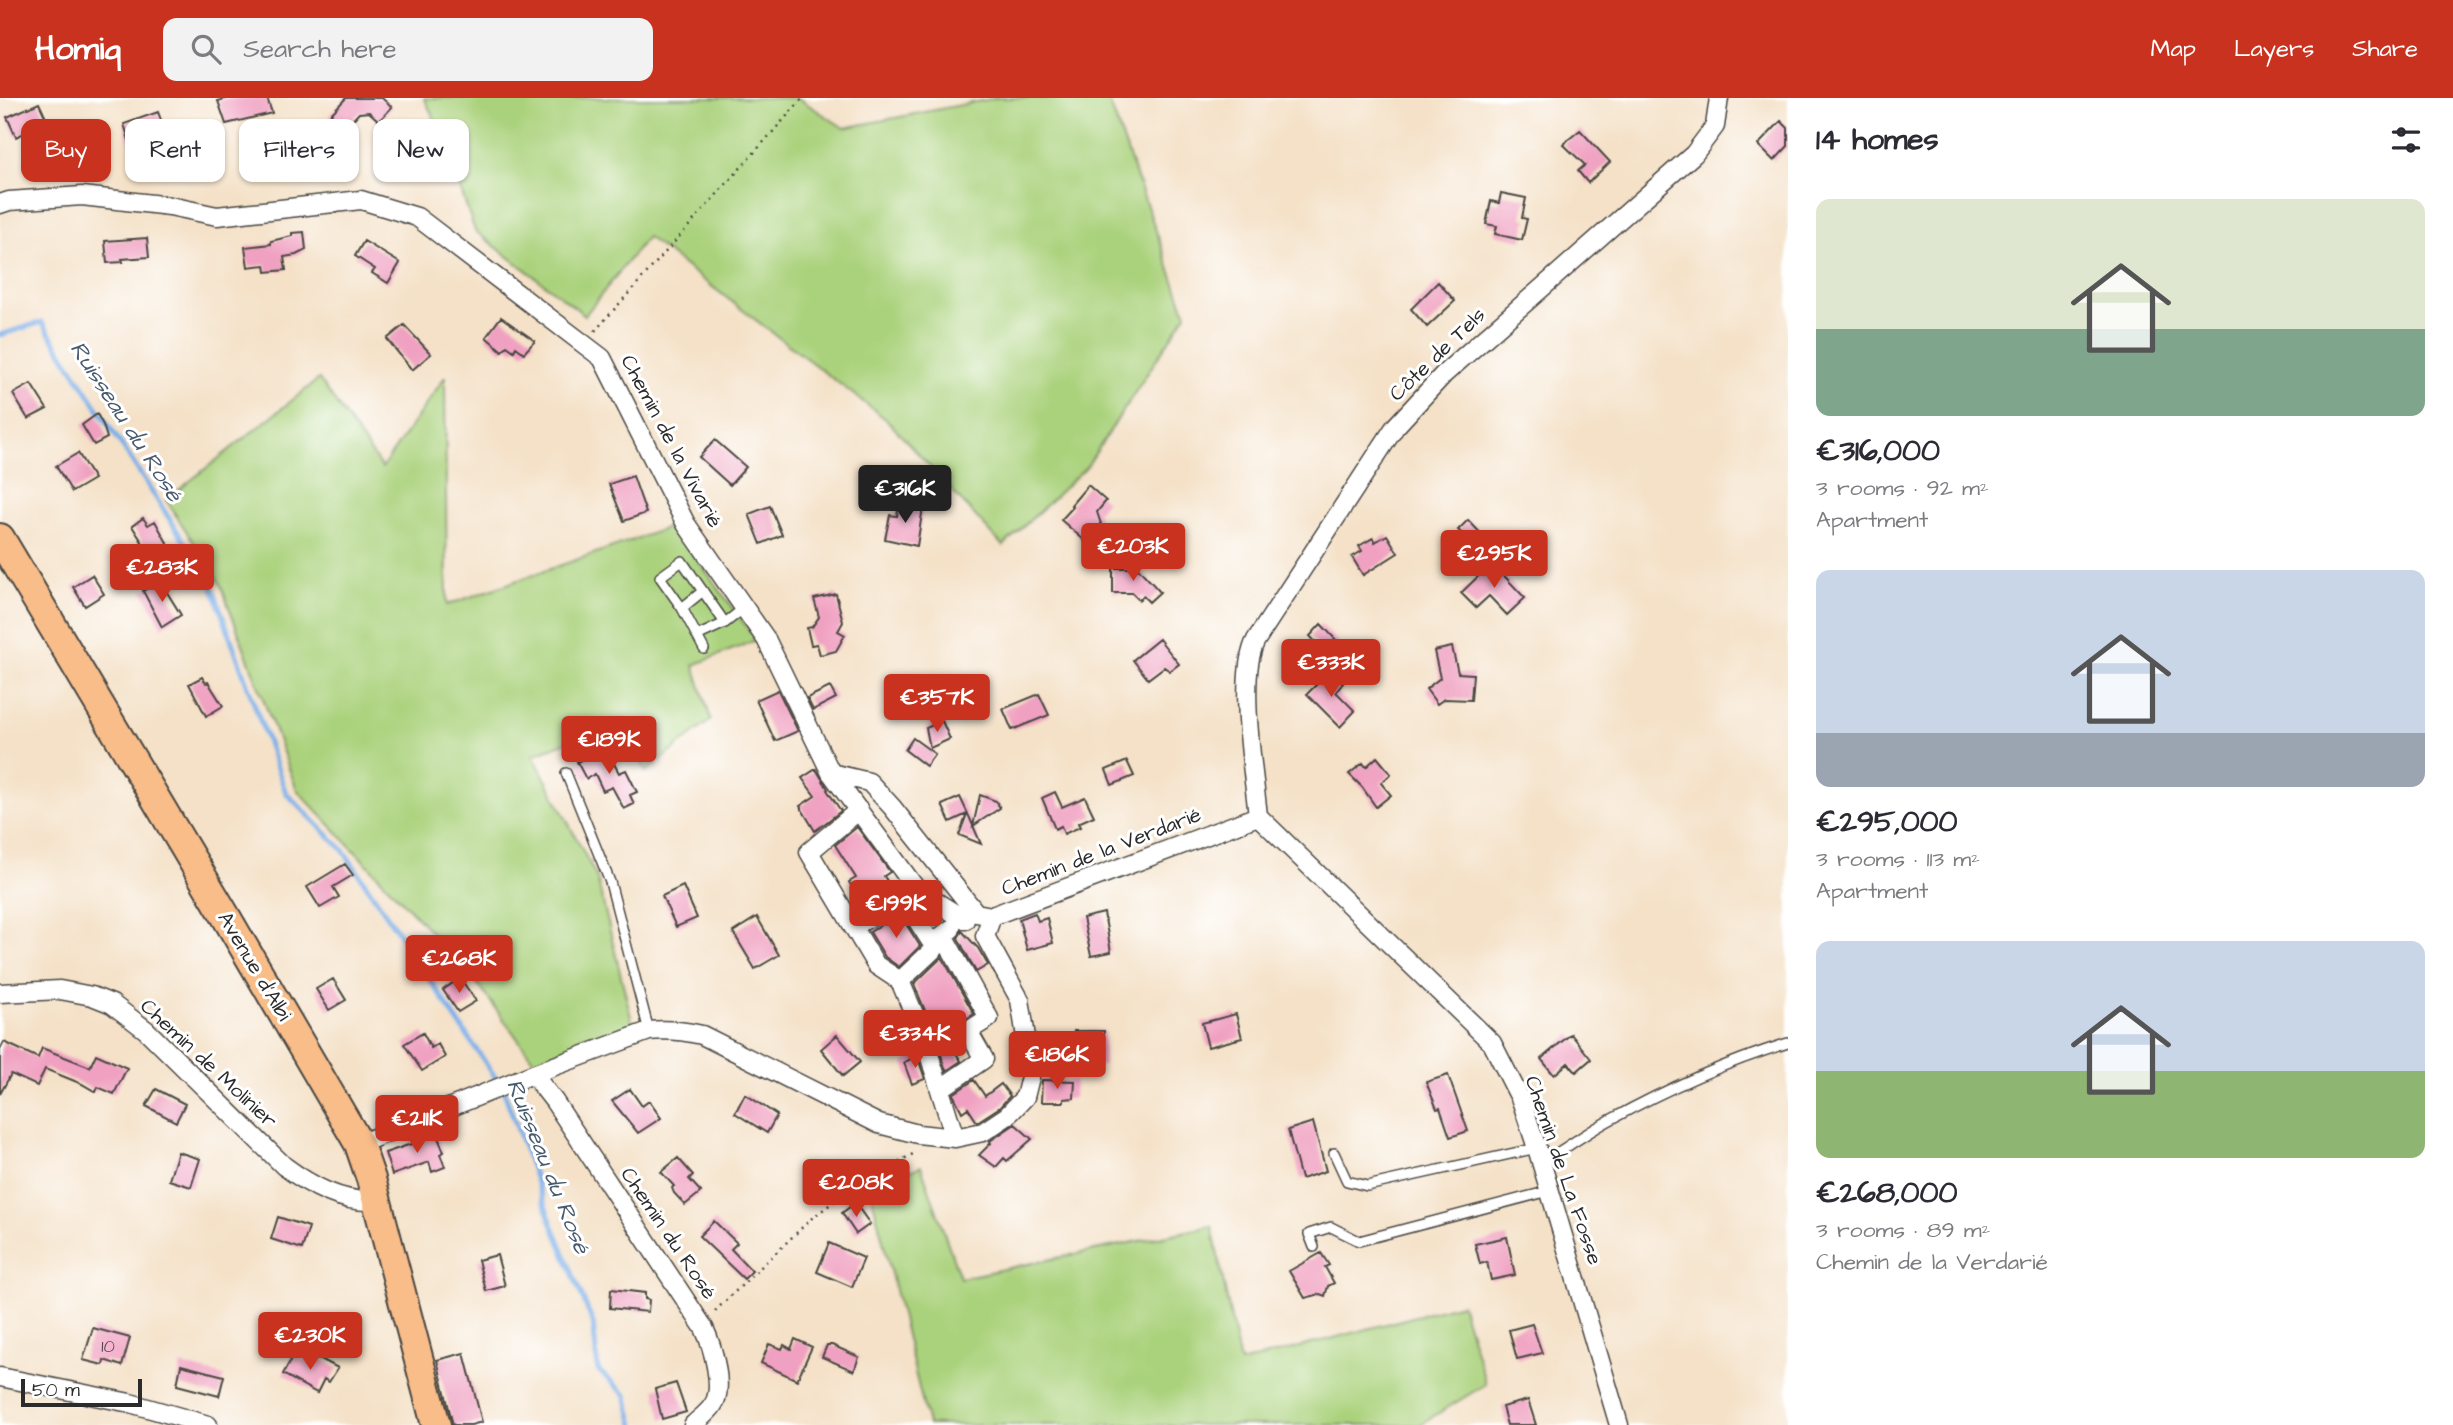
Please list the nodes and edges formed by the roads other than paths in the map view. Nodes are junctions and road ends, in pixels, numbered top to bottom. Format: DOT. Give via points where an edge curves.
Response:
graph roads {
  1 [pos="1719,98"];
  2 [pos="0,204"];
  3 [pos="0,538"];
  4 [pos="703,591"];
  5 [pos="682,608"];
  6 [pos="744,608"];
  7 [pos="725,623"];
  8 [pos="697,636"];
  9 [pos="704,649"];
  10 [pos="566,773"];
  11 [pos="831,773"];
  12 [pos="859,810"];
  13 [pos="1258,817"];
  14 [pos="910,894"];
  15 [pos="978,916"];
  16 [pos="853,927"];
  17 [pos="939,942"];
  18 [pos="900,981"];
  19 [pos="0,993"];
  20 [pos="649,1031"];
  21 [pos="968,1031"];
  22 [pos="923,1035"];
  23 [pos="1788,1043"];
  24 [pos="533,1074"];
  25 [pos="940,1089"];
  26 [pos="946,1137"];
  27 [pos="359,1144"];
  28 [pos="1334,1153"];
  29 [pos="1539,1156"];
  30 [pos="1549,1191"];
  31 [pos="376,1201"];
  32 [pos="1314,1247"];
  33 [pos="0,1377"];
  34 [pos="208,1425"];
  35 [pos="436,1425"];
  36 [pos="693,1425"];
  37 [pos="1619,1425"];
  1 -- 13 [label="street, Côte de Tels" via="1716,126 1693,154 1418,399 1256,640 1248,667 1248,694"];
  2 -- 6 [label="street, Chemin de la Vivarié" via="82,197 217,215 361,200 417,217 602,358 686,524"];
  3 -- 27 [label="main road, Avenue d'Albi"];
  4 -- 5 [label="lane"];
  4 -- 5 [label="lane" via="682,561 660,578"];
  4 -- 7 [label="lane"];
  5 -- 8 [label="lane"];
  6 -- 7 [label="lane"];
  6 -- 11 [label="street, Chemin de la Vivarié" via="766,639"];
  7 -- 8 [label="lane"];
  8 -- 9 [label="lane"];
  10 -- 20 [label="lane" via="610,882"];
  11 -- 12 [label="street, Chemin de la Vivarié"];
  11 -- 15 [label="street" via="869,782"];
  12 -- 14 [label="street, Chemin de la Vivarié"];
  12 -- 16 [label="street" via="809,852"];
  13 -- 15 [label="street, Chemin de la Verdarié"];
  13 -- 29 [label="street, Chemin de La Fosse" via="1492,1044 1521,1100"];
  14 -- 15 [label="street"];
  14 -- 16 [label="street"];
  14 -- 17 [label="street, Chemin de la Vivarié"];
  15 -- 17 [label="street"];
  15 -- 26 [label="street, Chemin de la Verdarié" via="1020,1000 1030,1077 1025,1097 1007,1116 983,1132"];
  16 -- 18 [label="street" via="876,965"];
  17 -- 18 [label="street"];
  17 -- 21 [label="street, Chemin de la Vivarié" via="989,1018"];
  18 -- 22 [label="street"];
  19 -- 31 [label="street, Chemin de Molinier" via="60,990 112,1004 146,1030 304,1181 348,1200"];
  20 -- 24 [label="street, Chemin de la Verdarié"];
  20 -- 26 [label="street, Chemin de la Verdarié" via="702,1035 879,1124"];
  21 -- 22 [label="street"];
  21 -- 25 [label="street" via="984,1059"];
  22 -- 25 [label="street"];
  23 -- 29 [label="lane" via="1665,1092"];
  24 -- 27 [label="street, Chemin de la Verdarié"];
  24 -- 36 [label="street, Chemin du Rosé" via="702,1324 712,1350 718,1395"];
  25 -- 26 [label="street"];
  27 -- 31 [label="main road, Avenue d'Albi"];
  28 -- 29 [label="lane" via="1347,1181 1367,1186"];
  29 -- 30 [label="street, Chemin de La Fosse"];
  30 -- 32 [label="lane" via="1359,1241 1331,1227 1309,1234"];
  30 -- 37 [label="street, Chemin de La Fosse"];
  31 -- 35 [label="main road, Avenue d'Albi"];
  33 -- 34 [label="street" via="130,1403"];
}
